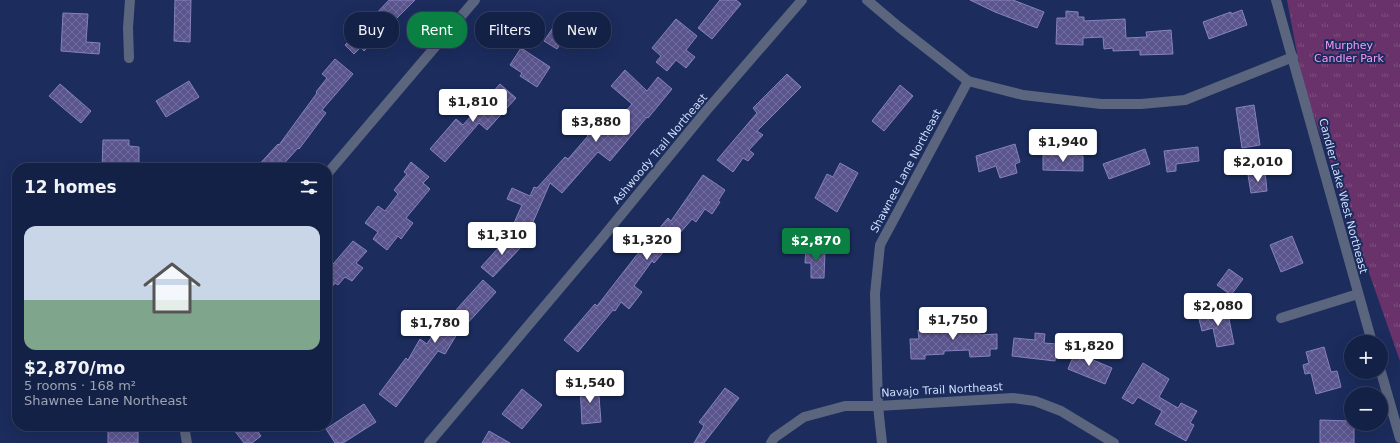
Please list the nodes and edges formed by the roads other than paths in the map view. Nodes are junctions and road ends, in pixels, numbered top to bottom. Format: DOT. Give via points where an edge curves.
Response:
graph roads {
  1 [pos="130,0"];
  2 [pos="475,0"];
  3 [pos="802,0"];
  4 [pos="867,0"];
  5 [pos="1276,0"];
  6 [pos="1293,57"];
  7 [pos="129,58"];
  8 [pos="968,81"];
  9 [pos="332,168"];
  10 [pos="1358,294"];
  11 [pos="1281,318"];
  12 [pos="1370,335"];
  13 [pos="1382,379"];
  14 [pos="878,406"];
  15 [pos="185,431"];
  16 [pos="1400,438"];
  17 [pos="187,443"];
  18 [pos="428,443"];
  19 [pos="771,443"];
  20 [pos="882,443"];
  21 [pos="1114,443"];
  1 -- 7 [label="street"];
  2 -- 9 [label="street"];
  3 -- 18 [label="street, Ashwoody Trail Northeast"];
  4 -- 8 [label="street"];
  5 -- 6 [label="street, Candler Lake West Northeast"];
  6 -- 8 [label="street" via="1185,100 1141,104 1101,104 1023,95"];
  6 -- 10 [label="street, Candler Lake West Northeast"];
  8 -- 14 [label="street, Shawnee Lane Northeast" via="880,244 875,294"];
  10 -- 11 [label="street"];
  10 -- 12 [label="street, Candler Lake West Northeast"];
  13 -- 16 [label="street"];
  14 -- 19 [label="street, Navajo Trail Northeast" via="845,406 804,417 774,438"];
  14 -- 20 [label="street, Shawnee Lane Northeast"];
  14 -- 21 [label="street, Navajo Trail Northeast" via="1013,398 1035,401 1061,411"];
  15 -- 17 [label="street"];
}
